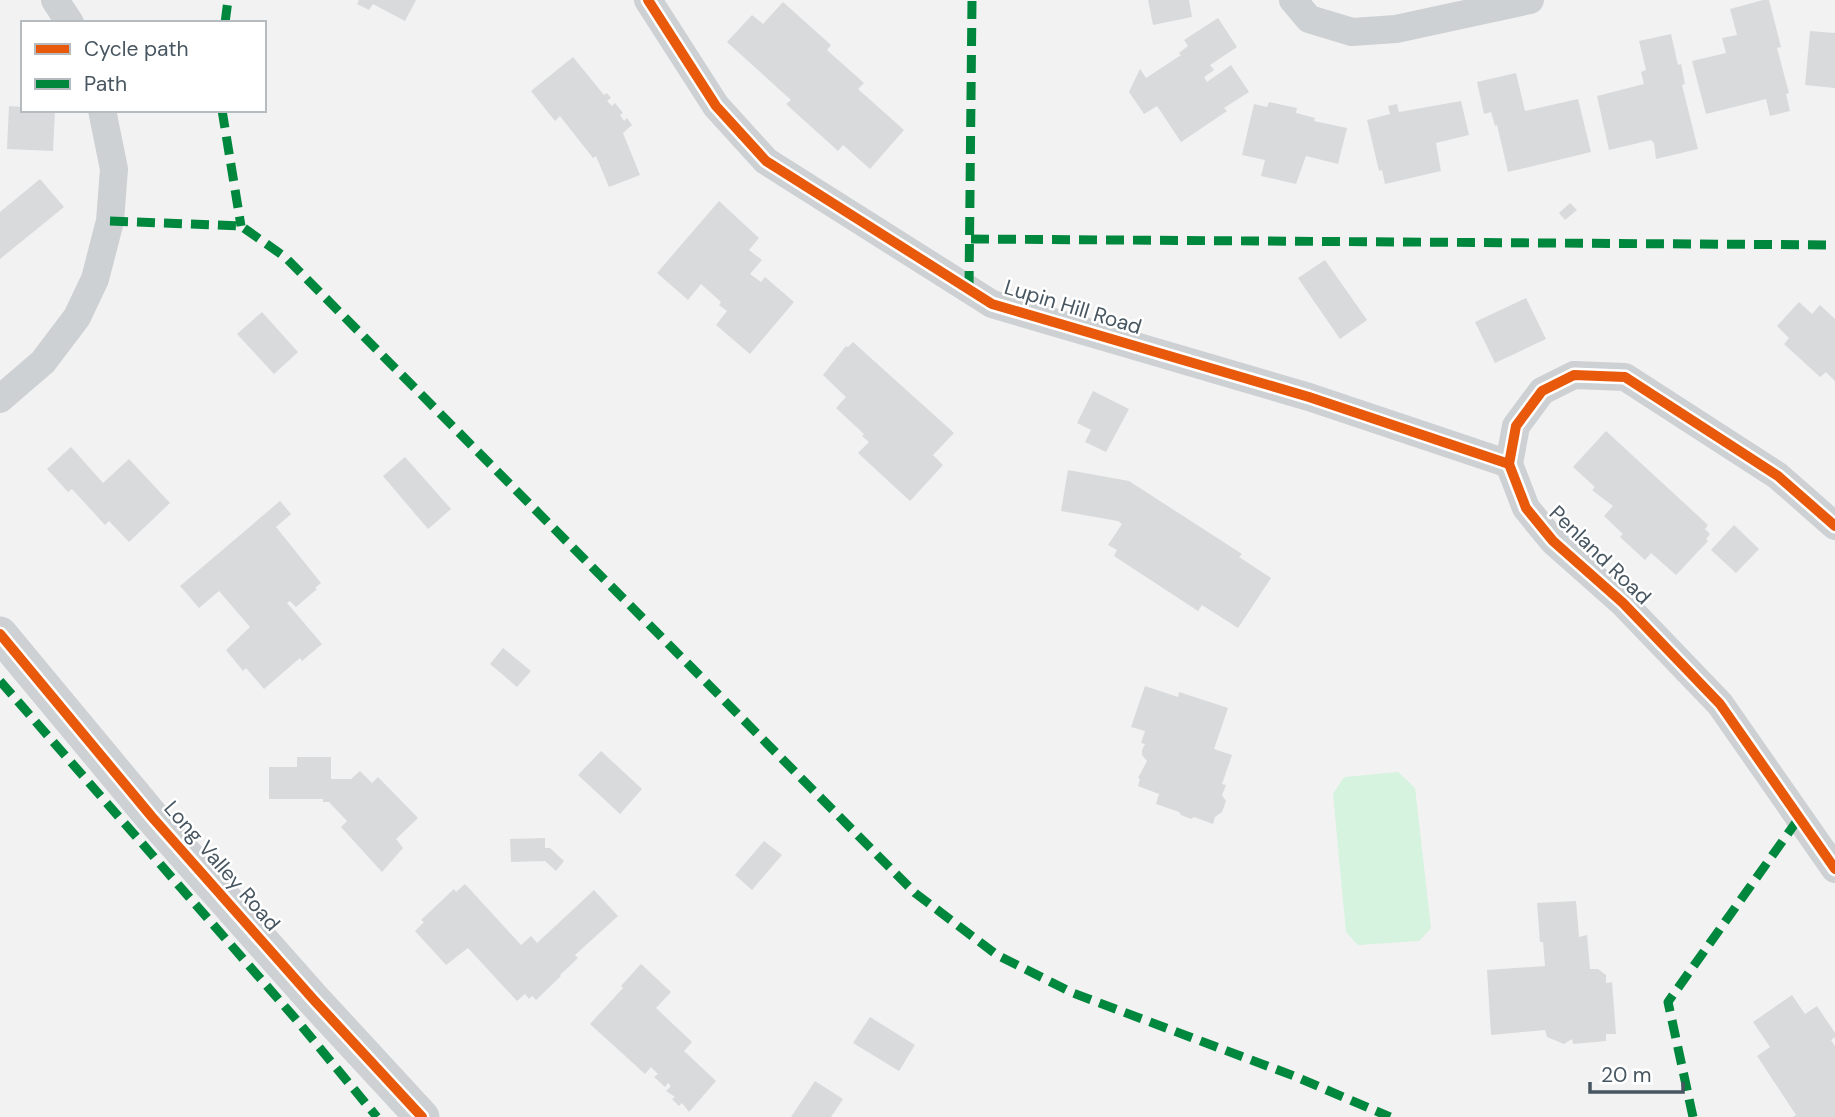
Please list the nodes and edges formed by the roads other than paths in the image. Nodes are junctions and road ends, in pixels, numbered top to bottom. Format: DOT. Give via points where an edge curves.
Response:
graph roads {
  1 [pos="55,0"];
  2 [pos="648,0"];
  3 [pos="1530,0"];
  4 [pos="1301,9"];
  5 [pos="68,21"];
  6 [pos="102,112"];
  7 [pos="0,399"];
  8 [pos="1509,464"];
  9 [pos="1835,526"];
  10 [pos="0,634"];
  11 [pos="1835,869"];
  12 [pos="422,1117"];
  1 -- 5 [label="street"];
  2 -- 8 [label="street, Lupin Hill Road" via="716,106 766,161 992,304 1308,397"];
  3 -- 4 [label="street" via="1396,29 1352,32"];
  6 -- 7 [label="street" via="114,169 110,221 95,279 77,317 43,362"];
  8 -- 9 [label="street" via="1516,426 1542,391 1574,375 1625,377 1777,476"];
  8 -- 11 [label="street, Penland Road" via="1526,508 1553,541 1623,603 1720,704"];
  10 -- 12 [label="street, Long Valley Road" via="152,817"];
}
